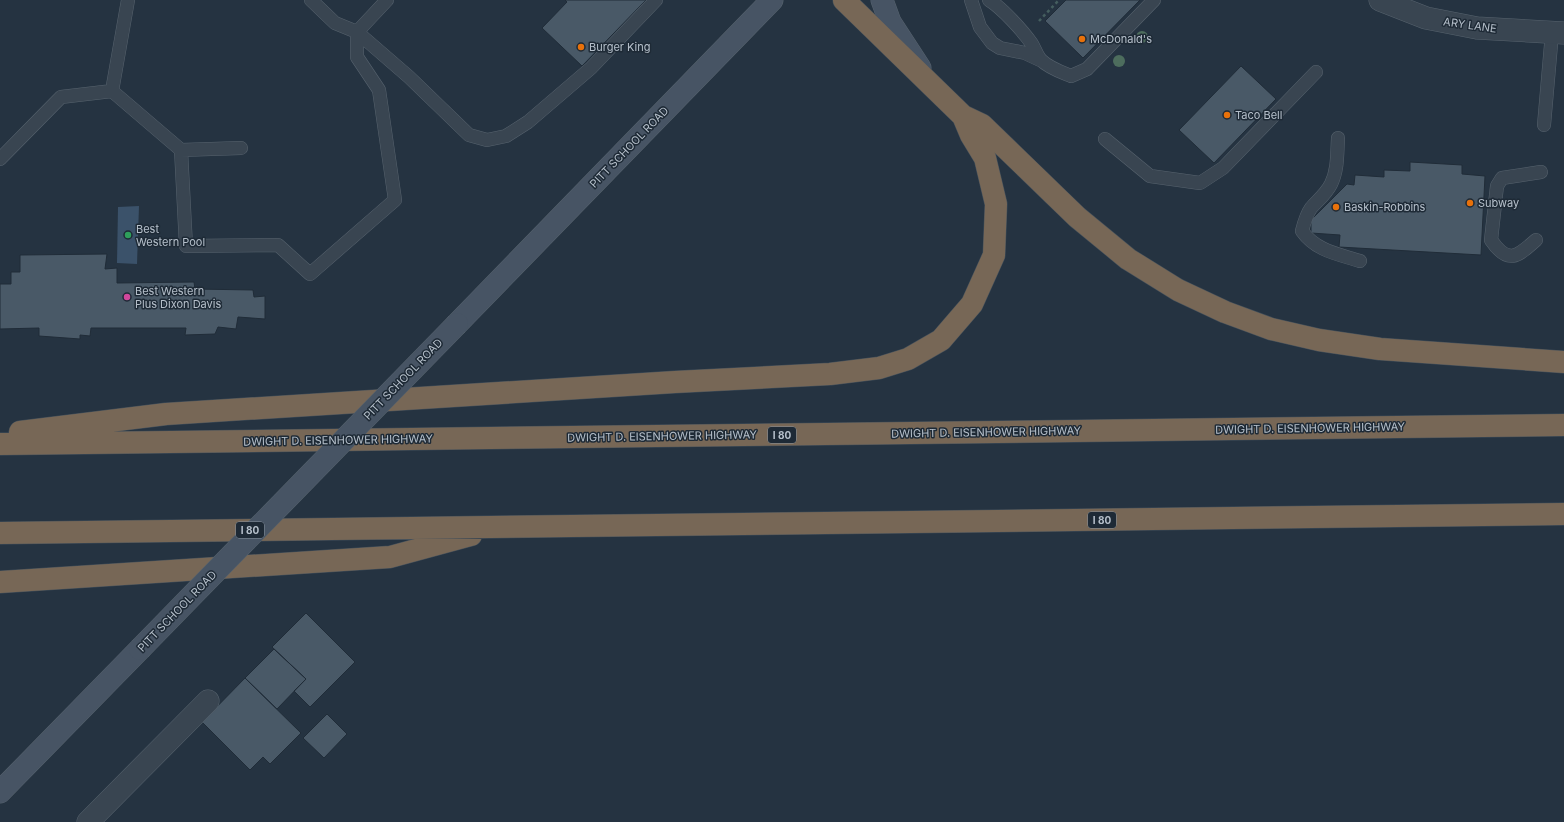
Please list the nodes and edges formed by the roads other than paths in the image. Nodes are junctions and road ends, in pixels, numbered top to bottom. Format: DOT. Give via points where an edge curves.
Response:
graph roads {
  1 [pos="128,0"];
  2 [pos="311,0"];
  3 [pos="387,0"];
  4 [pos="656,0"];
  5 [pos="772,0"];
  6 [pos="844,0"];
  7 [pos="882,0"];
  8 [pos="971,0"];
  9 [pos="989,0"];
  10 [pos="1154,0"];
  11 [pos="1380,0"];
  12 [pos="357,32"];
  13 [pos="1558,33"];
  14 [pos="1040,60"];
  15 [pos="1316,72"];
  16 [pos="930,84"];
  17 [pos="112,91"];
  18 [pos="963,116"];
  19 [pos="1544,125"];
  20 [pos="1338,138"];
  21 [pos="1105,139"];
  22 [pos="241,148"];
  23 [pos="181,150"];
  24 [pos="0,159"];
  25 [pos="1541,172"];
  26 [pos="1536,240"];
  27 [pos="1360,261"];
  28 [pos="1564,362"];
  29 [pos="1564,425"];
  30 [pos="0,434"];
  31 [pos="0,444"];
  32 [pos="1564,514"];
  33 [pos="500,527"];
  34 [pos="0,533"];
  35 [pos="0,582"];
  36 [pos="208,701"];
  37 [pos="0,792"];
  38 [pos="88,822"];
  1 -- 17 [label="lane"];
  2 -- 12 [label="lane" via="335,23"];
  3 -- 12 [label="lane"];
  4 -- 12 [label="lane" via="591,68 528,122 506,136 487,140 469,135"];
  5 -- 37 [label="main road, PITT SCHOOL ROAD, bridge"];
  6 -- 16 [label="highway"];
  7 -- 16 [label="main road" via="890,22"];
  8 -- 14 [label="lane" via="980,28 992,43 1000,48 1026,53"];
  9 -- 14 [label="lane" via="1024,33"];
  10 -- 14 [label="lane" via="1086,69 1071,76"];
  11 -- 13 [label="street, ARY LANE" via="1426,18 1455,24 1477,28"];
  12 -- 23 [label="lane" via="357,57 379,90 395,200 310,274 278,245 186,246"];
  13 -- 19 [label="lane"];
  15 -- 21 [label="lane" via="1224,168 1200,183 1150,176"];
  16 -- 18 [label="highway"];
  17 -- 23 [label="lane"];
  17 -- 24 [label="lane" via="61,97"];
  18 -- 28 [label="highway" via="982,125 1077,217 1128,259 1178,290 1225,312 1271,329 1327,342 1380,349"];
  18 -- 30 [label="highway" via="985,158 996,204 994,255 972,304 941,340 908,359 879,368 830,374 166,414"];
  20 -- 27 [label="lane" via="1336,172 1331,185 1311,209 1302,231 1308,240 1325,250"];
  22 -- 23 [label="lane"];
  25 -- 26 [label="lane" via="1502,178 1496,186 1491,240 1498,251 1507,256 1520,254"];
  29 -- 31 [label="highway, DWIGHT D. EISENHOWER HIGHWAY / I 80"];
  32 -- 33 [label="highway, I 80"];
  33 -- 34 [label="highway, I 80"];
  33 -- 35 [label="highway" via="390,558"];
  36 -- 38 [label="street"];
}
